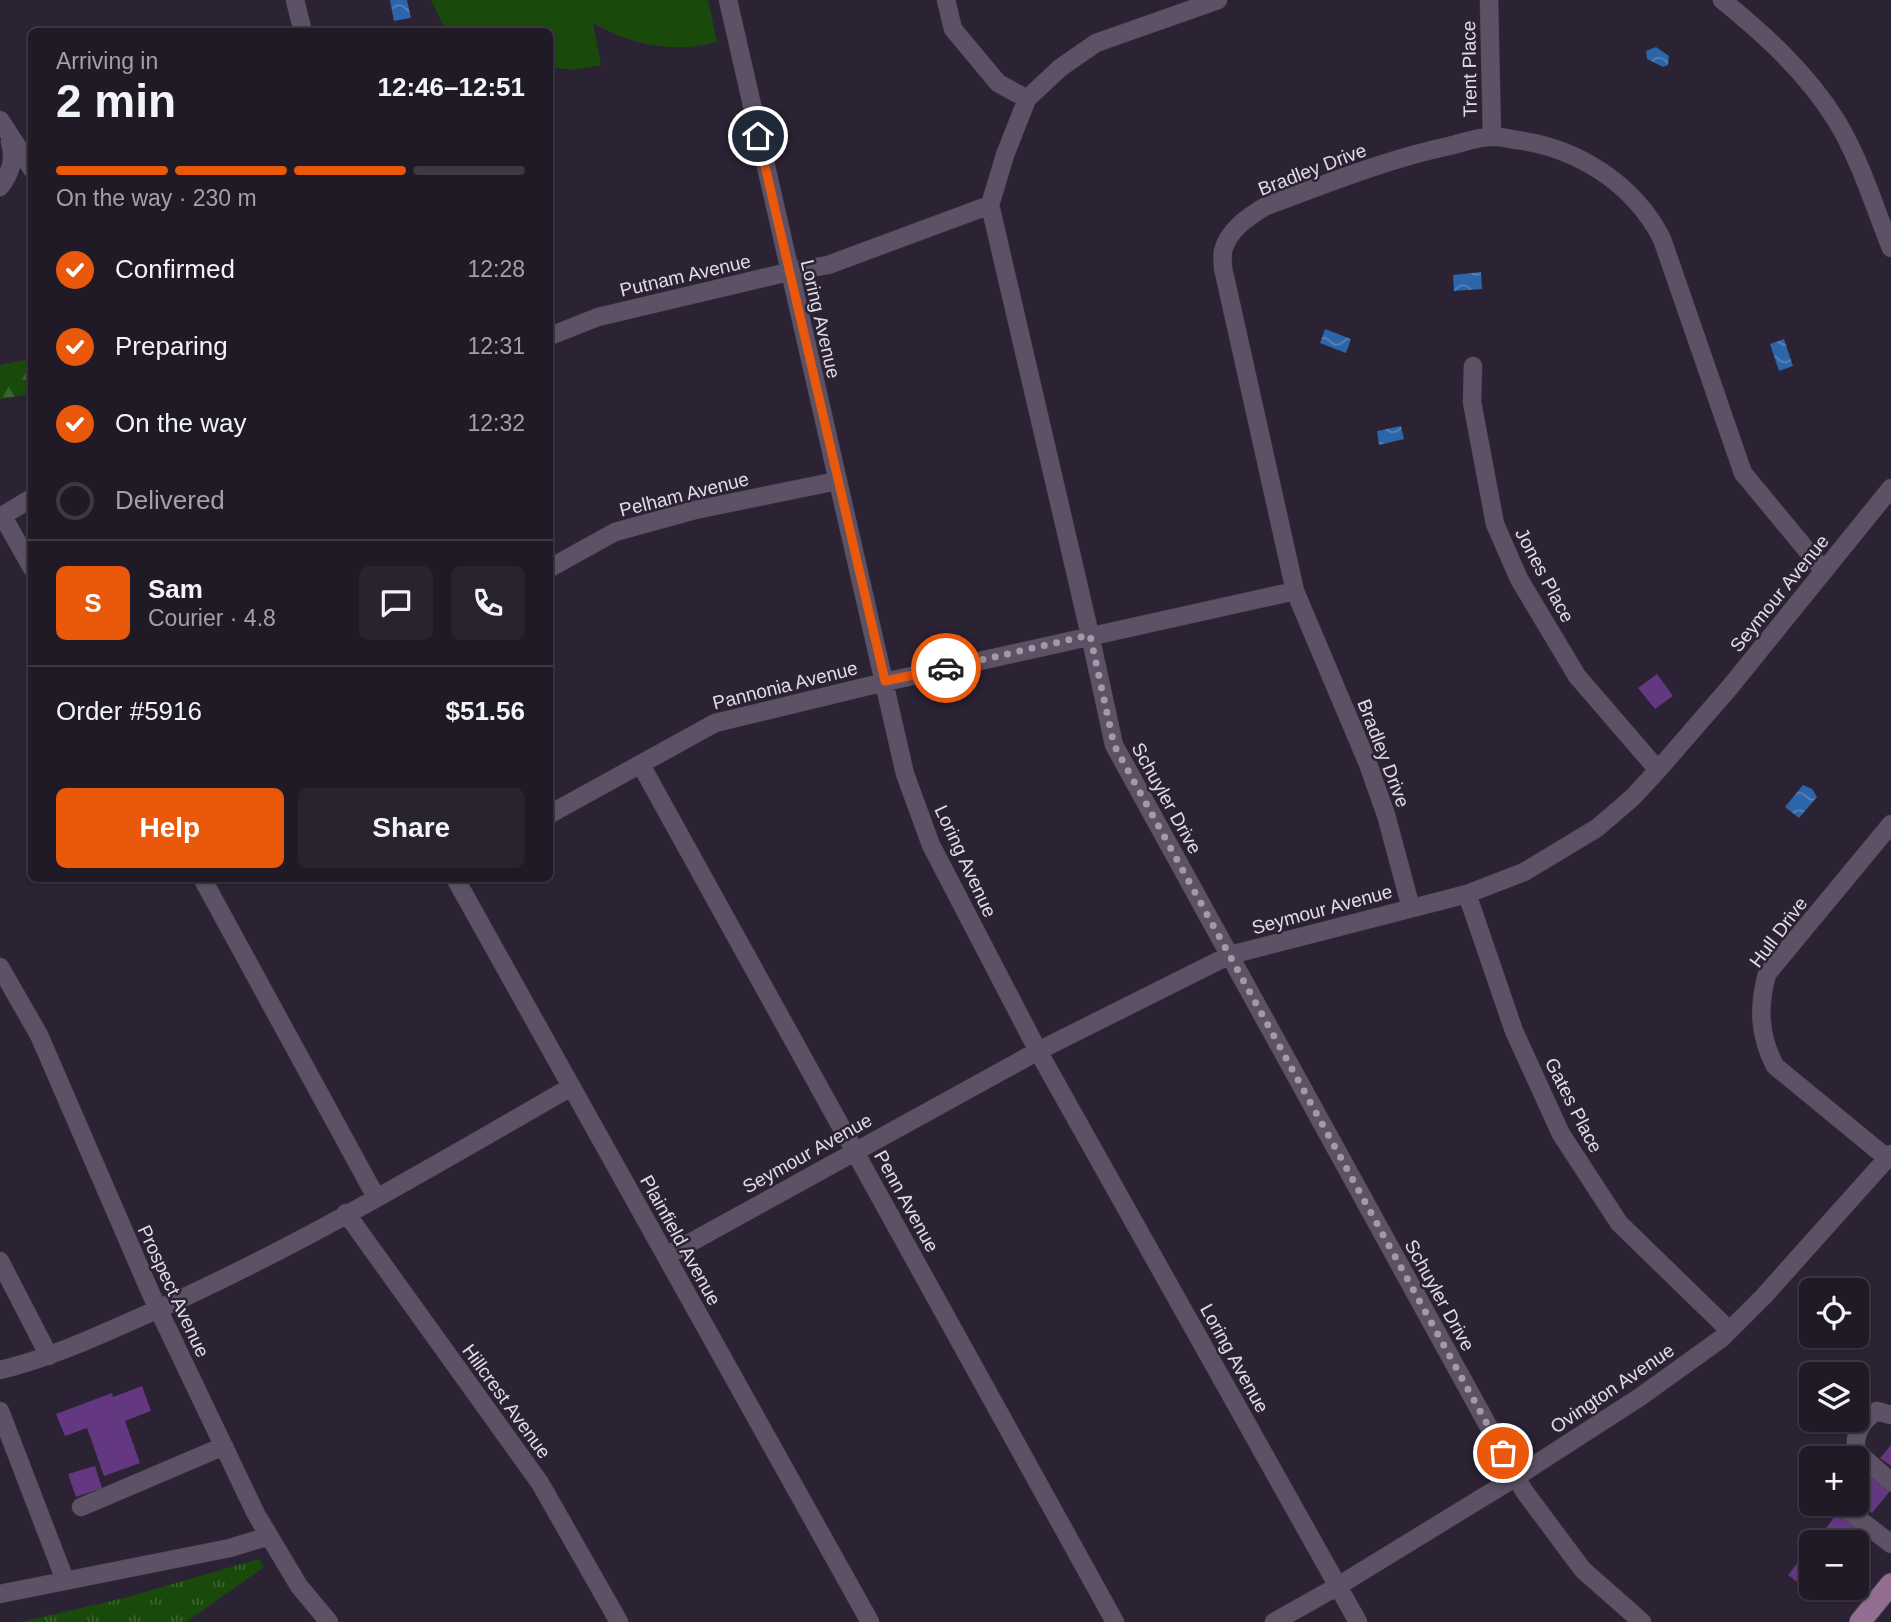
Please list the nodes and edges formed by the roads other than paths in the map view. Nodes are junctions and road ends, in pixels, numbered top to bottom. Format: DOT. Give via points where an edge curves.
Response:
graph roads {
  1 [pos="295,0"];
  2 [pos="727,0"];
  3 [pos="946,0"];
  4 [pos="1218,0"];
  5 [pos="1489,0"];
  6 [pos="1722,0"];
  7 [pos="302,28"];
  8 [pos="1027,99"];
  9 [pos="4,127"];
  10 [pos="1492,136"];
  11 [pos="28,163"];
  12 [pos="0,187"];
  13 [pos="990,205"];
  14 [pos="1891,248"];
  15 [pos="788,272"];
  16 [pos="553,335"];
  17 [pos="1473,366"];
  18 [pos="837,481"];
  19 [pos="1891,488"];
  20 [pos="28,500"];
  21 [pos="1,516"];
  22 [pos="28,561"];
  23 [pos="553,566"];
  24 [pos="1824,571"];
  25 [pos="1295,591"];
  26 [pos="1090,635"];
  27 [pos="885,681"];
  28 [pos="641,765"];
  29 [pos="1658,770"];
  30 [pos="553,812"];
  31 [pos="1891,824"];
  32 [pos="204,882"];
  33 [pos="457,882"];
  34 [pos="1467,894"];
  35 [pos="1410,908"];
  36 [pos="1230,955"];
  37 [pos="0,967"];
  38 [pos="1038,1051"];
  39 [pos="571,1087"];
  40 [pos="855,1151"];
  41 [pos="1889,1156"];
  42 [pos="376,1196"];
  43 [pos="346,1213"];
  44 [pos="666,1256"];
  45 [pos="0,1261"];
  46 [pos="158,1309"];
  47 [pos="1730,1330"];
  48 [pos="49,1356"];
  49 [pos="0,1370"];
  50 [pos="0,1410"];
  51 [pos="1891,1415"];
  52 [pos="224,1446"];
  53 [pos="1516,1477"];
  54 [pos="1891,1482"];
  55 [pos="81,1507"];
  56 [pos="1855,1516"];
  57 [pos="269,1536"];
  58 [pos="1891,1544"];
  59 [pos="65,1580"];
  60 [pos="1891,1584"];
  61 [pos="1338,1587"];
  62 [pos="0,1594"];
  63 [pos="329,1622"];
  64 [pos="619,1622"];
  65 [pos="870,1622"];
  66 [pos="1115,1622"];
  67 [pos="1274,1622"];
  68 [pos="1358,1622"];
  69 [pos="1642,1622"];
  70 [pos="1860,1622"];
  1 -- 7 [label="street"];
  2 -- 15 [label="street, Loring Avenue"];
  3 -- 8 [label="street" via="953,29 998,83"];
  4 -- 8 [label="street, Schuyler Drive" via="1096,43"];
  5 -- 10 [label="street, Trent Place"];
  6 -- 14 [label="street" via="1799,69 1836,121"];
  8 -- 13 [label="street, Schuyler Drive"];
  9 -- 11 [label="street"];
  9 -- 12 [label="street" via="13,155"];
  10 -- 24 [label="street, Bradley Drive" via="1566,151 1610,178 1651,218 1743,473"];
  10 -- 25 [label="street, Bradley Drive" via="1417,153 1266,206 1246,218 1223,251 1223,268"];
  13 -- 15 [label="street, Putnam Avenue" via="828,265"];
  13 -- 26 [label="street, Schuyler Drive"];
  15 -- 16 [label="street, Putnam Avenue" via="598,317"];
  15 -- 18 [label="street, Loring Avenue"];
  17 -- 29 [label="street, Jones Place" via="1472,402 1495,524 1519,579 1577,677"];
  18 -- 23 [label="street, Pelham Avenue" via="695,510 615,532"];
  18 -- 27 [label="street, Loring Avenue"];
  19 -- 24 [label="street, Seymour Avenue"];
  20 -- 21 [label="street"];
  21 -- 22 [label="street"];
  24 -- 29 [label="street, Seymour Avenue"];
  25 -- 26 [label="street, Pannonia Avenue"];
  25 -- 35 [label="street, Bradley Drive" via="1382,802"];
  26 -- 27 [label="street, Pannonia Avenue"];
  26 -- 36 [label="street, Schuyler Drive" via="1114,745"];
  27 -- 28 [label="street, Pannonia Avenue" via="715,723"];
  27 -- 38 [label="street, Loring Avenue" via="905,774 931,845"];
  28 -- 30 [label="street, Pannonia Avenue"];
  28 -- 40 [label="street, Penn Avenue"];
  29 -- 34 [label="street, Seymour Avenue" via="1597,828 1524,872"];
  31 -- 41 [label="street, Hull Drive" via="1767,974 1761,999 1765,1047 1774,1066"];
  32 -- 42 [label="street"];
  33 -- 39 [label="street, Plainfield Avenue"];
  34 -- 35 [label="street, Seymour Avenue"];
  34 -- 47 [label="street, Gates Place" via="1514,1031 1561,1134 1619,1223"];
  35 -- 36 [label="street, Seymour Avenue"];
  36 -- 38 [label="street, Seymour Avenue"];
  36 -- 53 [label="street, Schuyler Drive"];
  37 -- 46 [label="street, Prospect Avenue" via="39,1035"];
  38 -- 40 [label="street, Seymour Avenue"];
  38 -- 61 [label="street, Loring Avenue"];
  39 -- 42 [label="street"];
  39 -- 44 [label="street, Plainfield Avenue"];
  40 -- 44 [label="street, Seymour Avenue"];
  40 -- 66 [label="street, Penn Avenue"];
  41 -- 47 [label="street, Ovington Avenue"];
  42 -- 43 [label="street"];
  43 -- 46 [label="street"];
  43 -- 64 [label="street, Hillcrest Avenue" via="540,1483"];
  44 -- 65 [label="street, Plainfield Avenue"];
  45 -- 48 [label="street"];
  46 -- 48 [label="street"];
  46 -- 52 [label="street, Prospect Avenue"];
  47 -- 53 [label="street, Ovington Avenue" via="1640,1397"];
  48 -- 49 [label="street"];
  50 -- 59 [label="street"];
  51 -- 54 [label="street" via="1877,1412 1860,1424 1856,1451"];
  52 -- 55 [label="street"];
  52 -- 57 [label="street, Prospect Avenue"];
  53 -- 61 [label="street, Ovington Avenue"];
  53 -- 69 [label="street, Schuyler Drive" via="1583,1570"];
  56 -- 58 [label="street"];
  57 -- 59 [label="street" via="230,1548"];
  57 -- 63 [label="street, Prospect Avenue" via="299,1586"];
  59 -- 62 [label="street"];
  60 -- 70 [label="main road"];
  61 -- 67 [label="street, Ovington Avenue"];
  61 -- 68 [label="street, Loring Avenue"];
}
